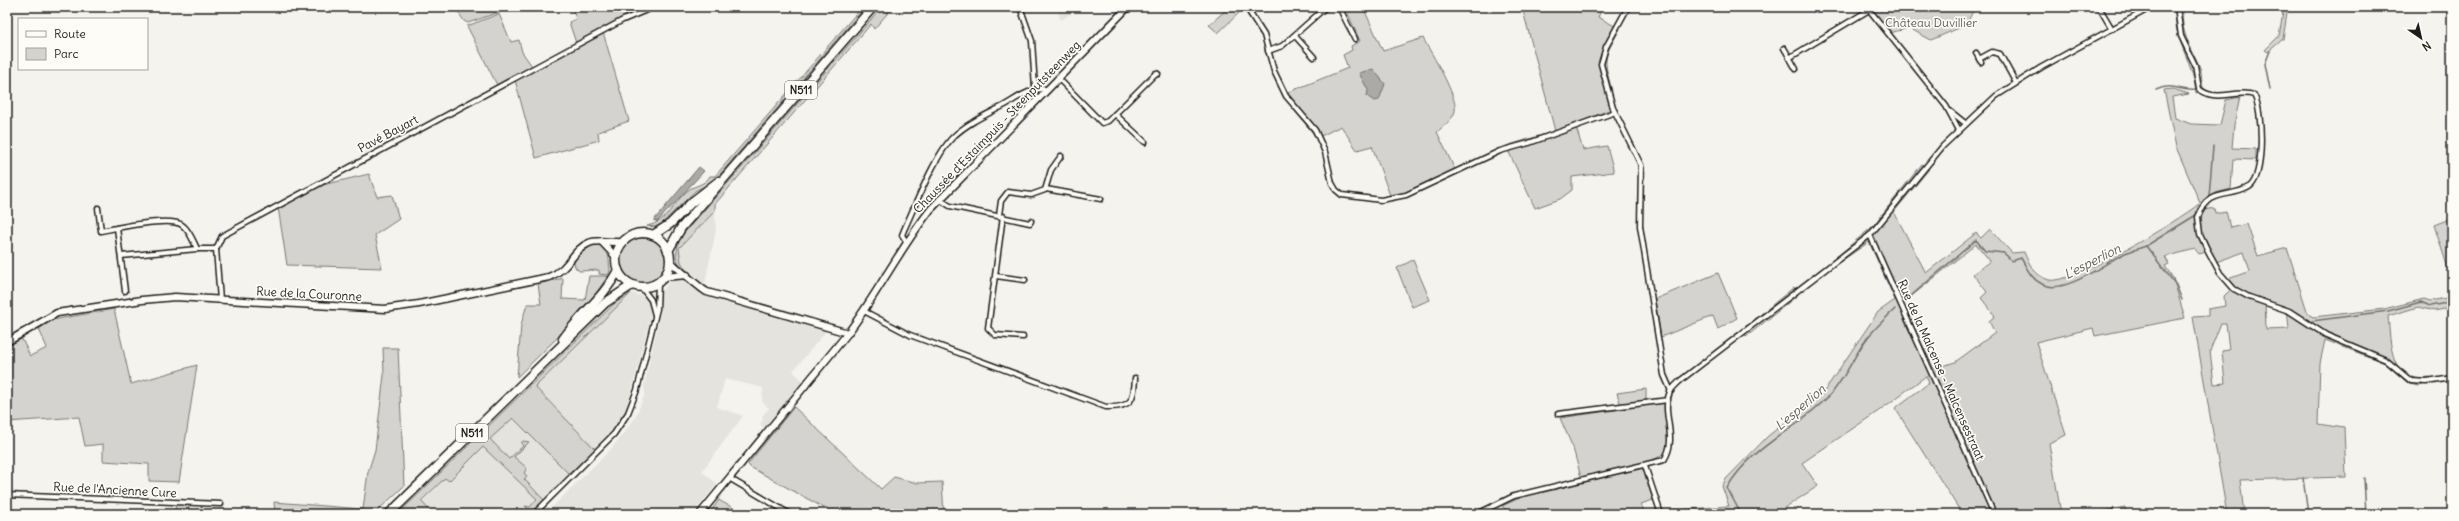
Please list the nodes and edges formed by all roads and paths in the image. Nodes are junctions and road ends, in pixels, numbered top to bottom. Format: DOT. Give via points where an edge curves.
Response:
graph roads {
  1 [pos="654,7"];
  2 [pos="873,7"];
  3 [pos="1020,7"];
  4 [pos="1128,7"];
  5 [pos="1246,7"];
  6 [pos="1326,7"];
  7 [pos="1339,7"];
  8 [pos="1628,7"];
  9 [pos="2099,7"];
  10 [pos="2152,7"];
  11 [pos="2178,7"];
  12 [pos="1868,8"];
  13 [pos="2112,29"];
  14 [pos="1295,36"];
  15 [pos="1355,39"];
  16 [pos="1784,48"];
  17 [pos="1268,51"];
  18 [pos="1976,53"];
  19 [pos="1314,57"];
  20 [pos="1790,58"];
  21 [pos="1796,69"];
  22 [pos="1158,74"];
  23 [pos="1058,78"];
  24 [pos="2016,83"];
  25 [pos="1035,88"];
  26 [pos="1046,89"];
  27 [pos="1950,111"];
  28 [pos="1615,112"];
  29 [pos="1115,114"];
  30 [pos="1965,123"];
  31 [pos="1959,130"];
  32 [pos="1145,142"];
  33 [pos="1061,156"];
  34 [pos="728,173"];
  35 [pos="1046,189"];
  36 [pos="939,199"];
  37 [pos="1101,199"];
  38 [pos="98,208"];
  39 [pos="1001,216"];
  40 [pos="1031,221"];
  41 [pos="117,228"];
  42 [pos="653,235"];
  43 [pos="1870,235"];
  44 [pos="906,241"];
  45 [pos="602,242"];
  46 [pos="623,242"];
  47 [pos="197,249"];
  48 [pos="216,249"];
  49 [pos="668,250"];
  50 [pos="120,256"];
  51 [pos="616,257"];
  52 [pos="670,261"];
  53 [pos="618,270"];
  54 [pos="688,275"];
  55 [pos="996,276"];
  56 [pos="664,277"];
  57 [pos="1025,280"];
  58 [pos="658,283"];
  59 [pos="632,285"];
  60 [pos="641,287"];
  61 [pos="125,291"];
  62 [pos="220,300"];
  63 [pos="864,311"];
  64 [pos="655,315"];
  65 [pos="848,333"];
  66 [pos="1023,337"];
  67 [pos="7,342"];
  68 [pos="554,353"];
  69 [pos="1135,378"];
  70 [pos="2452,378"];
  71 [pos="1671,391"];
  72 [pos="1668,400"];
  73 [pos="1558,414"];
  74 [pos="1645,466"];
  75 [pos="729,478"];
  76 [pos="7,495"];
  77 [pos="222,504"];
  78 [pos="389,514"];
  79 [pos="534,514"];
  80 [pos="700,514"];
  81 [pos="790,514"];
  82 [pos="1477,514"];
  83 [pos="1661,514"];
  84 [pos="1994,514"];
  1 -- 48 [label="street, Pavé Bayart" via="623,20 237,226 222,236"];
  2 -- 34 [label="highway, N511"];
  3 -- 25 [label="street" via="1032,42"];
  4 -- 23 [label="main road, Chaussée d'Estaimpuis - Steenputsteenweg"];
  5 -- 17 [label="street" via="1258,24"];
  6 -- 14 [label="street"];
  7 -- 15 [label="street"];
  8 -- 28 [label="street" via="1606,47 1602,60"];
  9 -- 13 [label="street"];
  10 -- 13 [label="street"];
  11 -- 70 [label="street" via="2180,36 2195,64 2199,89 2215,96 2246,93 2254,95 2261,114 2258,161 2253,183 2248,188 2227,192 2210,200 2198,217 2200,234 2229,284 2244,295 2294,313 2330,338 2390,362 2411,380 2427,382"];
  12 -- 20 [label="street"];
  12 -- 27 [label="street"];
  13 -- 24 [label="street"];
  14 -- 17 [label="street" via="1282,46"];
  14 -- 19 [label="street"];
  16 -- 20 [label="street"];
  17 -- 28 [label="street" via="1286,96 1315,130 1320,140 1336,190 1349,197 1381,200 1406,195 1500,151"];
  18 -- 24 [label="street" via="1980,60 1992,52 2000,54"];
  20 -- 21 [label="street"];
  22 -- 29 [label="street" via="1156,73"];
  23 -- 26 [label="main road, Chaussée d'Estaimpuis - Steenputsteenweg"];
  23 -- 29 [label="street" via="1102,123"];
  24 -- 30 [label="street" via="1996,96"];
  25 -- 26 [label="street"];
  25 -- 44 [label="street" via="977,120 953,137 939,158 902,235"];
  26 -- 36 [label="main road, Chaussée d'Estaimpuis - Steenputsteenweg"];
  27 -- 30 [label="street"];
  27 -- 31 [label="street" via="1950,117"];
  28 -- 71 [label="street" via="1641,164 1640,226 1664,375"];
  29 -- 32 [label="street"];
  30 -- 31 [label="street"];
  31 -- 43 [label="street"];
  33 -- 35 [label="street" via="1051,170"];
  34 -- 42 [label="highway, N511" via="670,224"];
  34 -- 49 [label="highway, N511" via="681,228"];
  35 -- 37 [label="street"];
  35 -- 39 [label="street" via="1031,195 1008,192 1001,201"];
  36 -- 39 [label="street" via="950,206"];
  36 -- 44 [label="main road, Chaussée d'Estaimpuis - Steenputsteenweg"];
  38 -- 41 [label="street" via="101,231"];
  39 -- 40 [label="street" via="1030,223"];
  39 -- 55 [label="street"];
  41 -- 47 [label="street" via="164,222 177,223 183,225"];
  41 -- 50 [label="street"];
  42 -- 46 [label="highway" via="637,234"];
  42 -- 49 [label="highway" via="665,244"];
  43 -- 71 [label="street" via="1681,380"];
  43 -- 84 [label="street, Rue de la Malcense - Malcensestraat"];
  44 -- 63 [label="main road, Chaussée d'Estaimpuis - Steenputsteenweg"];
  45 -- 46 [label="main road, Rue de la Couronne"];
  45 -- 51 [label="main road"];
  45 -- 62 [label="main road, Rue de la Couronne" via="594,241 582,246 562,271 549,277 419,304 351,308"];
  46 -- 51 [label="highway"];
  47 -- 48 [label="street"];
  47 -- 50 [label="street"];
  48 -- 62 [label="street"];
  49 -- 52 [label="highway"];
  50 -- 61 [label="street"];
  51 -- 53 [label="highway"];
  52 -- 54 [label="main road"];
  52 -- 56 [label="highway"];
  53 -- 59 [label="highway"];
  53 -- 68 [label="highway, N511" via="609,286 575,322"];
  54 -- 56 [label="main road"];
  54 -- 65 [label="main road" via="700,289 707,292"];
  55 -- 57 [label="street"];
  55 -- 66 [label="street" via="988,328 996,335"];
  56 -- 58 [label="highway"];
  58 -- 60 [label="highway"];
  58 -- 64 [label="street" via="658,309"];
  59 -- 60 [label="highway"];
  59 -- 68 [label="highway, N511" via="605,304"];
  60 -- 64 [label="street" via="648,295"];
  62 -- 67 [label="main road, Rue de la Couronne" via="175,297 57,313"];
  63 -- 65 [label="main road, Chaussée d'Estaimpuis - Steenputsteenweg"];
  63 -- 69 [label="street" via="910,335 1106,407 1122,406 1130,402 1134,397"];
  64 -- 79 [label="street" via="637,390 628,413 614,434"];
  65 -- 75 [label="main road, Chaussée d'Estaimpuis - Steenputsteenweg"];
  68 -- 78 [label="highway, N511"];
  71 -- 72 [label="street"];
  72 -- 73 [label="street"];
  72 -- 74 [label="street" via="1670,450 1664,460"];
  74 -- 82 [label="street" via="1514,496"];
  74 -- 83 [label="street"];
  75 -- 80 [label="main road, Chaussée d'Estaimpuis - Steenputsteenweg"];
  75 -- 81 [label="street"];
  76 -- 77 [label="street, Rue de l'Ancienne Cure"];
}
